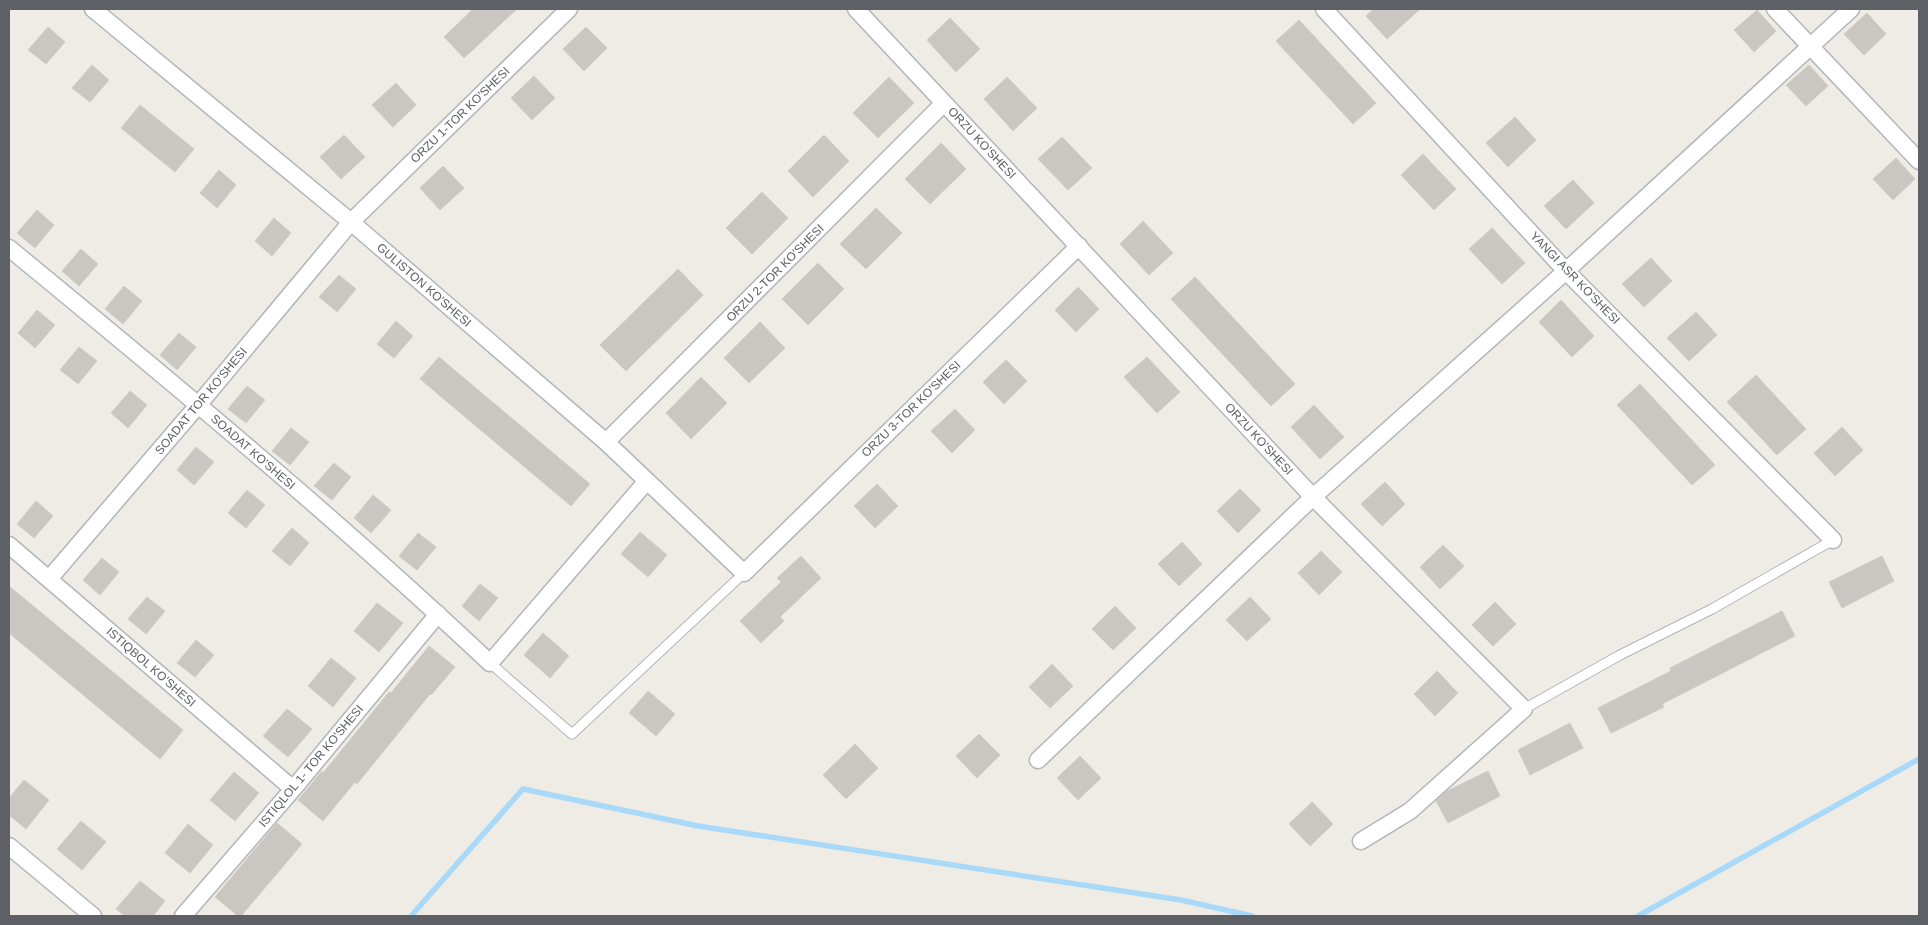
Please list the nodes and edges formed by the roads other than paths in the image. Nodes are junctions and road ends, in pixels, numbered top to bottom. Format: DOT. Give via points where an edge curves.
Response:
graph roads {
  1 [pos="93,9"];
  2 [pos="568,9"];
  3 [pos="856,9"];
  4 [pos="1324,9"];
  5 [pos="1775,9"];
  6 [pos="1851,9"];
  7 [pos="1811,47"];
  8 [pos="944,103"];
  9 [pos="1919,161"];
  10 [pos="351,222"];
  11 [pos="1079,246"];
  12 [pos="9,248"];
  13 [pos="1566,271"];
  14 [pos="199,404"];
  15 [pos="606,442"];
  16 [pos="646,482"];
  17 [pos="1313,497"];
  18 [pos="1833,540"];
  19 [pos="9,545"];
  20 [pos="744,573"];
  21 [pos="49,579"];
  22 [pos="438,614"];
  23 [pos="490,663"];
  24 [pos="1524,708"];
  25 [pos="1038,760"];
  26 [pos="292,789"];
  27 [pos="1361,841"];
  28 [pos="9,846"];
  29 [pos="94,916"];
  30 [pos="183,916"];
  1 -- 10 [label="street, GULISTON KO'SHESI"];
  2 -- 10 [label="street, ORZU 1-TOR KO'SHESI"];
  3 -- 8 [label="street, ORZU KO'SHESI"];
  4 -- 13 [label="street, YANGI ASR KO'SHESI"];
  5 -- 7 [label="street"];
  6 -- 7 [label="street"];
  7 -- 9 [label="street"];
  7 -- 13 [label="street"];
  8 -- 11 [label="street, ORZU KO'SHESI"];
  8 -- 15 [label="street, ORZU 2-TOR KO'SHESI"];
  10 -- 14 [label="street, SOADAT TOR KO'SHESI"];
  10 -- 15 [label="street, GULISTON KO'SHESI"];
  11 -- 17 [label="street, ORZU KO'SHESI"];
  11 -- 20 [label="street, ORZU 3-TOR KO'SHESI"];
  12 -- 14 [label="street, SOADAT KO'SHESI"];
  13 -- 17 [label="street"];
  13 -- 18 [label="street, YANGI ASR KO'SHESI"];
  14 -- 21 [label="street, SOADAT TOR KO'SHESI"];
  14 -- 22 [label="street, SOADAT KO'SHESI"];
  15 -- 16 [label="street, GULISTON KO'SHESI"];
  16 -- 20 [label="street, GULISTON KO'SHESI"];
  16 -- 23 [label="street"];
  17 -- 24 [label="street, ORZU KO'SHESI"];
  17 -- 25 [label="street"];
  18 -- 24 [label="lane" via="1712,609"];
  19 -- 21 [label="street, ISTIQBOL KO'SHESI"];
  20 -- 23 [label="lane" via="572,734"];
  21 -- 26 [label="street, ISTIQBOL KO'SHESI"];
  22 -- 23 [label="street, SOADAT KO'SHESI"];
  22 -- 26 [label="street, ISTIQLOL 1- TOR KO'SHESI"];
  24 -- 27 [label="street" via="1410,811"];
  26 -- 30 [label="street, ISTIQLOL 1- TOR KO'SHESI"];
  28 -- 29 [label="street"];
}
